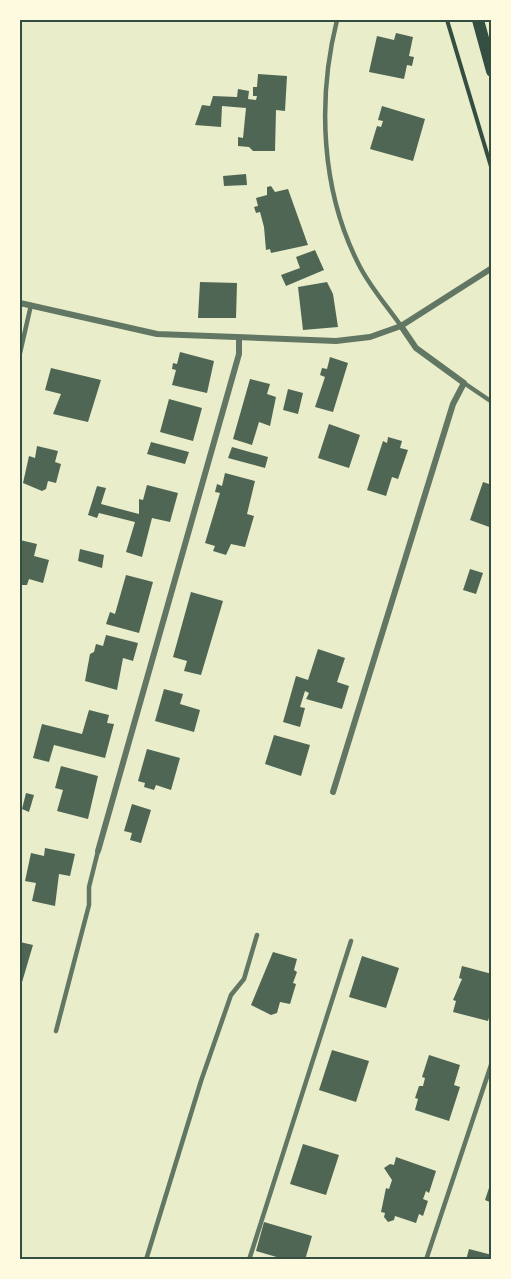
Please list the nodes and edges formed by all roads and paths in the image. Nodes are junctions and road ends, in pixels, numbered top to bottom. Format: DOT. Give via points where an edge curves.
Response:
graph roads {
  1 [pos="337,20"];
  2 [pos="447,20"];
  3 [pos="478,20"];
  4 [pos="492,71"];
  5 [pos="492,170"];
  6 [pos="492,268"];
  7 [pos="20,303"];
  8 [pos="31,305"];
  9 [pos="400,326"];
  10 [pos="239,339"];
  11 [pos="20,353"];
  12 [pos="464,383"];
  13 [pos="492,402"];
  14 [pos="333,792"];
  15 [pos="98,851"];
  16 [pos="258,935"];
  17 [pos="351,941"];
  18 [pos="56,1031"];
  19 [pos="492,1062"];
  20 [pos="146,1260"];
  21 [pos="249,1260"];
  22 [pos="426,1260"];
  1 -- 9 [label="lane" via="327,57 326,81 326,145 332,187 345,235 360,268"];
  2 -- 5 [label="path"];
  3 -- 4 [label="main road"];
  6 -- 9 [label="street"];
  7 -- 8 [label="street"];
  8 -- 10 [label="street" via="157,334"];
  8 -- 11 [label="lane"];
  9 -- 10 [label="street" via="370,337 336,341"];
  9 -- 12 [label="street" via="416,348"];
  10 -- 15 [label="street" via="239,354"];
  12 -- 13 [label="lane"];
  12 -- 14 [label="street" via="453,404"];
  15 -- 18 [label="lane" via="89,905"];
  16 -- 20 [label="lane" via="244,980 231,995 201,1081"];
  17 -- 21 [label="lane"];
  19 -- 22 [label="lane"];
}
